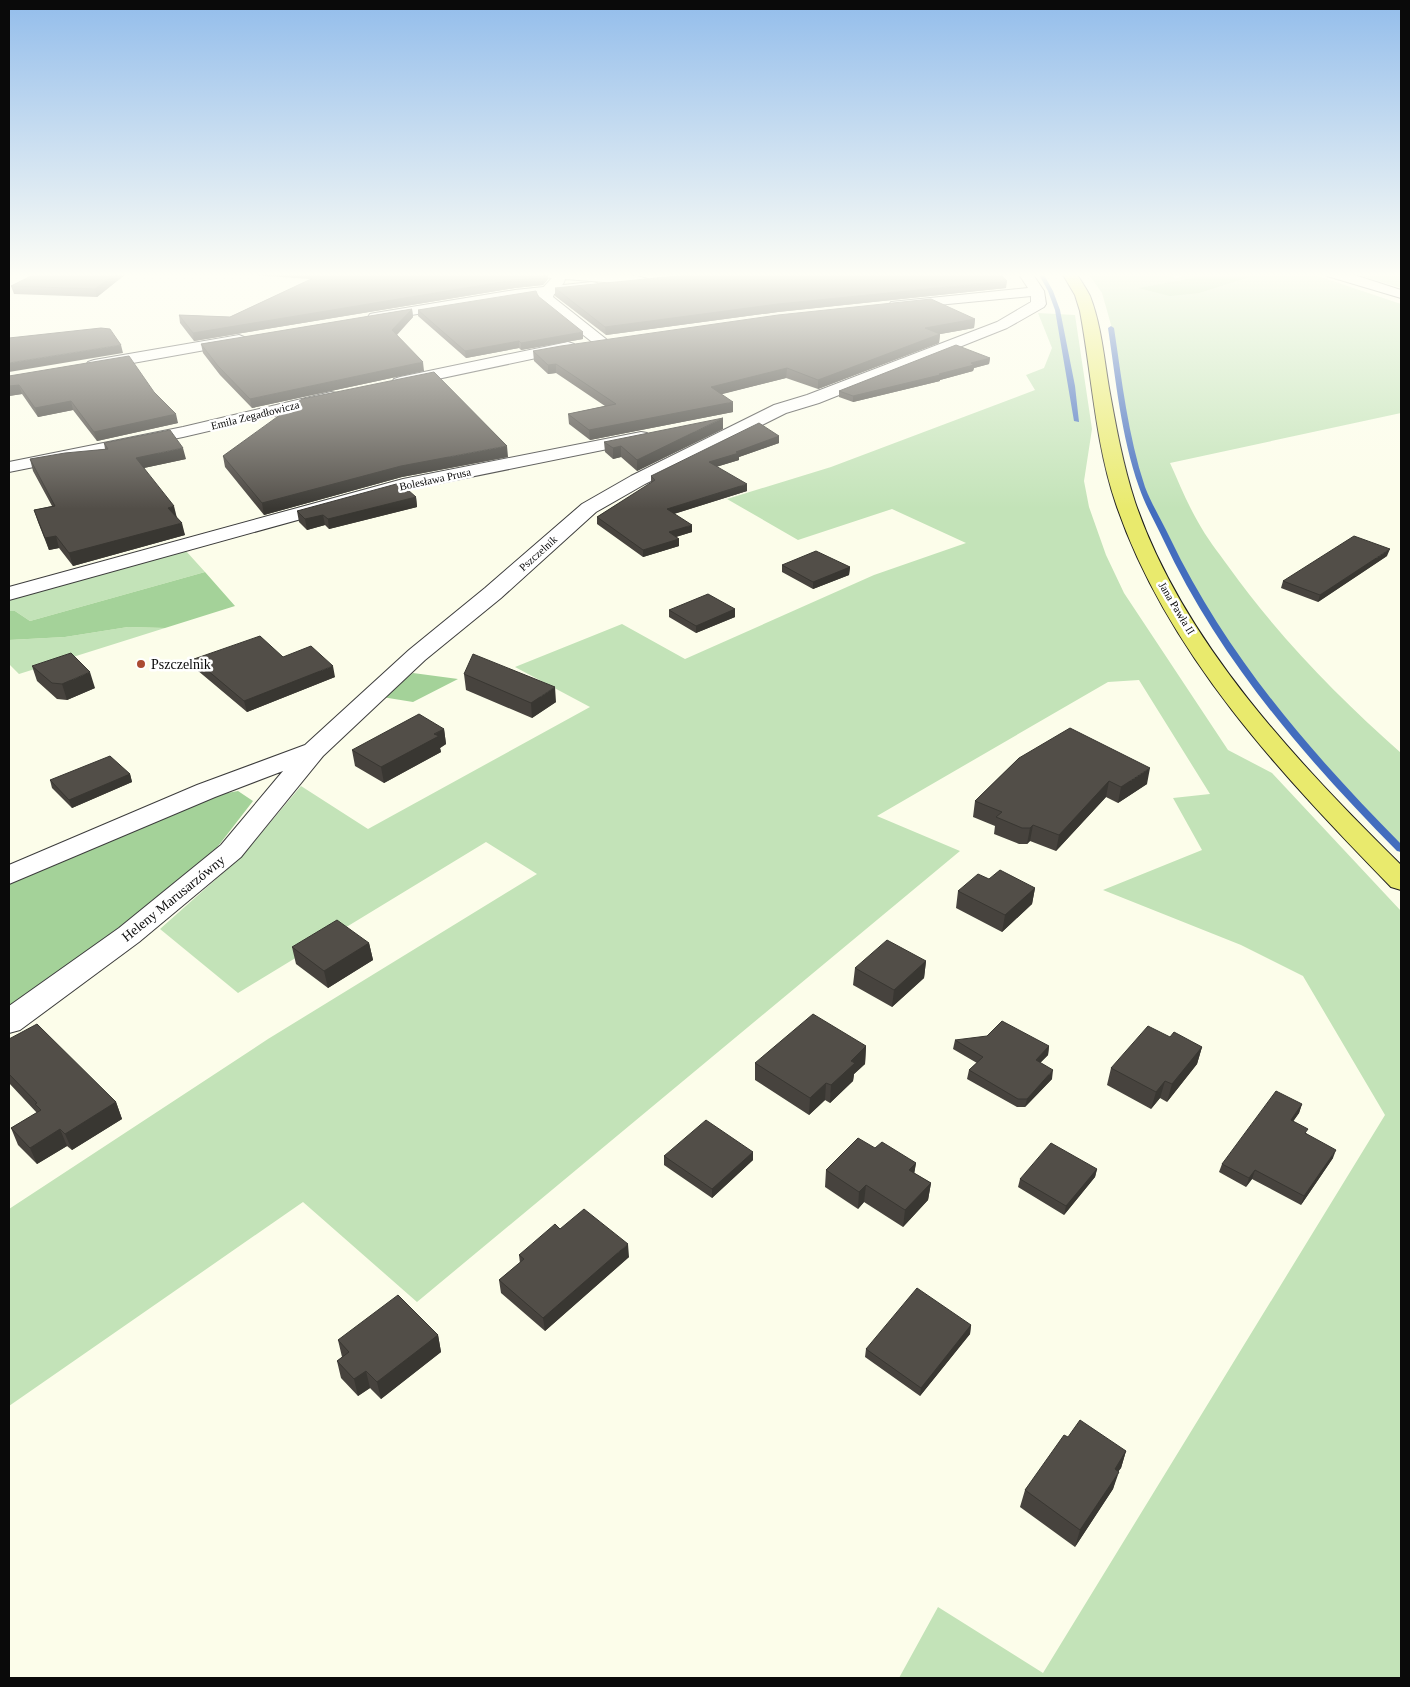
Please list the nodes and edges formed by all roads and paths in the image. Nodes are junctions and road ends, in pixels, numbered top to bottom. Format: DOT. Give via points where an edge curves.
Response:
graph roads {
  1 [pos="169,352"];
  2 [pos="548,352"];
  3 [pos="934,352"];
  4 [pos="1094,352"];
  5 [pos="77,367"];
  6 [pos="389,384"];
  7 [pos="350,392"];
  8 [pos="780,409"];
  9 [pos="712,423"];
  10 [pos="663,433"];
  11 [pos="9,467"];
  12 [pos="9,594"];
  13 [pos="314,750"];
  14 [pos="9,875"];
  15 [pos="1401,881"];
  16 [pos="9,1022"];
  1 -- 5 [label="street"];
  2 -- 6 [label="street"];
  3 -- 8 [label="street, Pszczelnik"];
  4 -- 15 [label="main road, Jana Pawła II" via="1117,476 1140,541 1165,590 1203,650 1273,742 1323,801"];
  7 -- 11 [label="street, Emila Zegadłowicza" via="183,432"];
  8 -- 9 [label="street"];
  8 -- 13 [label="street, Pszczelnik" via="589,508 417,655"];
  10 -- 12 [label="street, Bolesława Prusa" via="403,485"];
  13 -- 14 [label="street, Pszczelnik" via="206,791"];
  13 -- 16 [label="street, Heleny Marusarzówny" via="230,851 129,935"];
}
